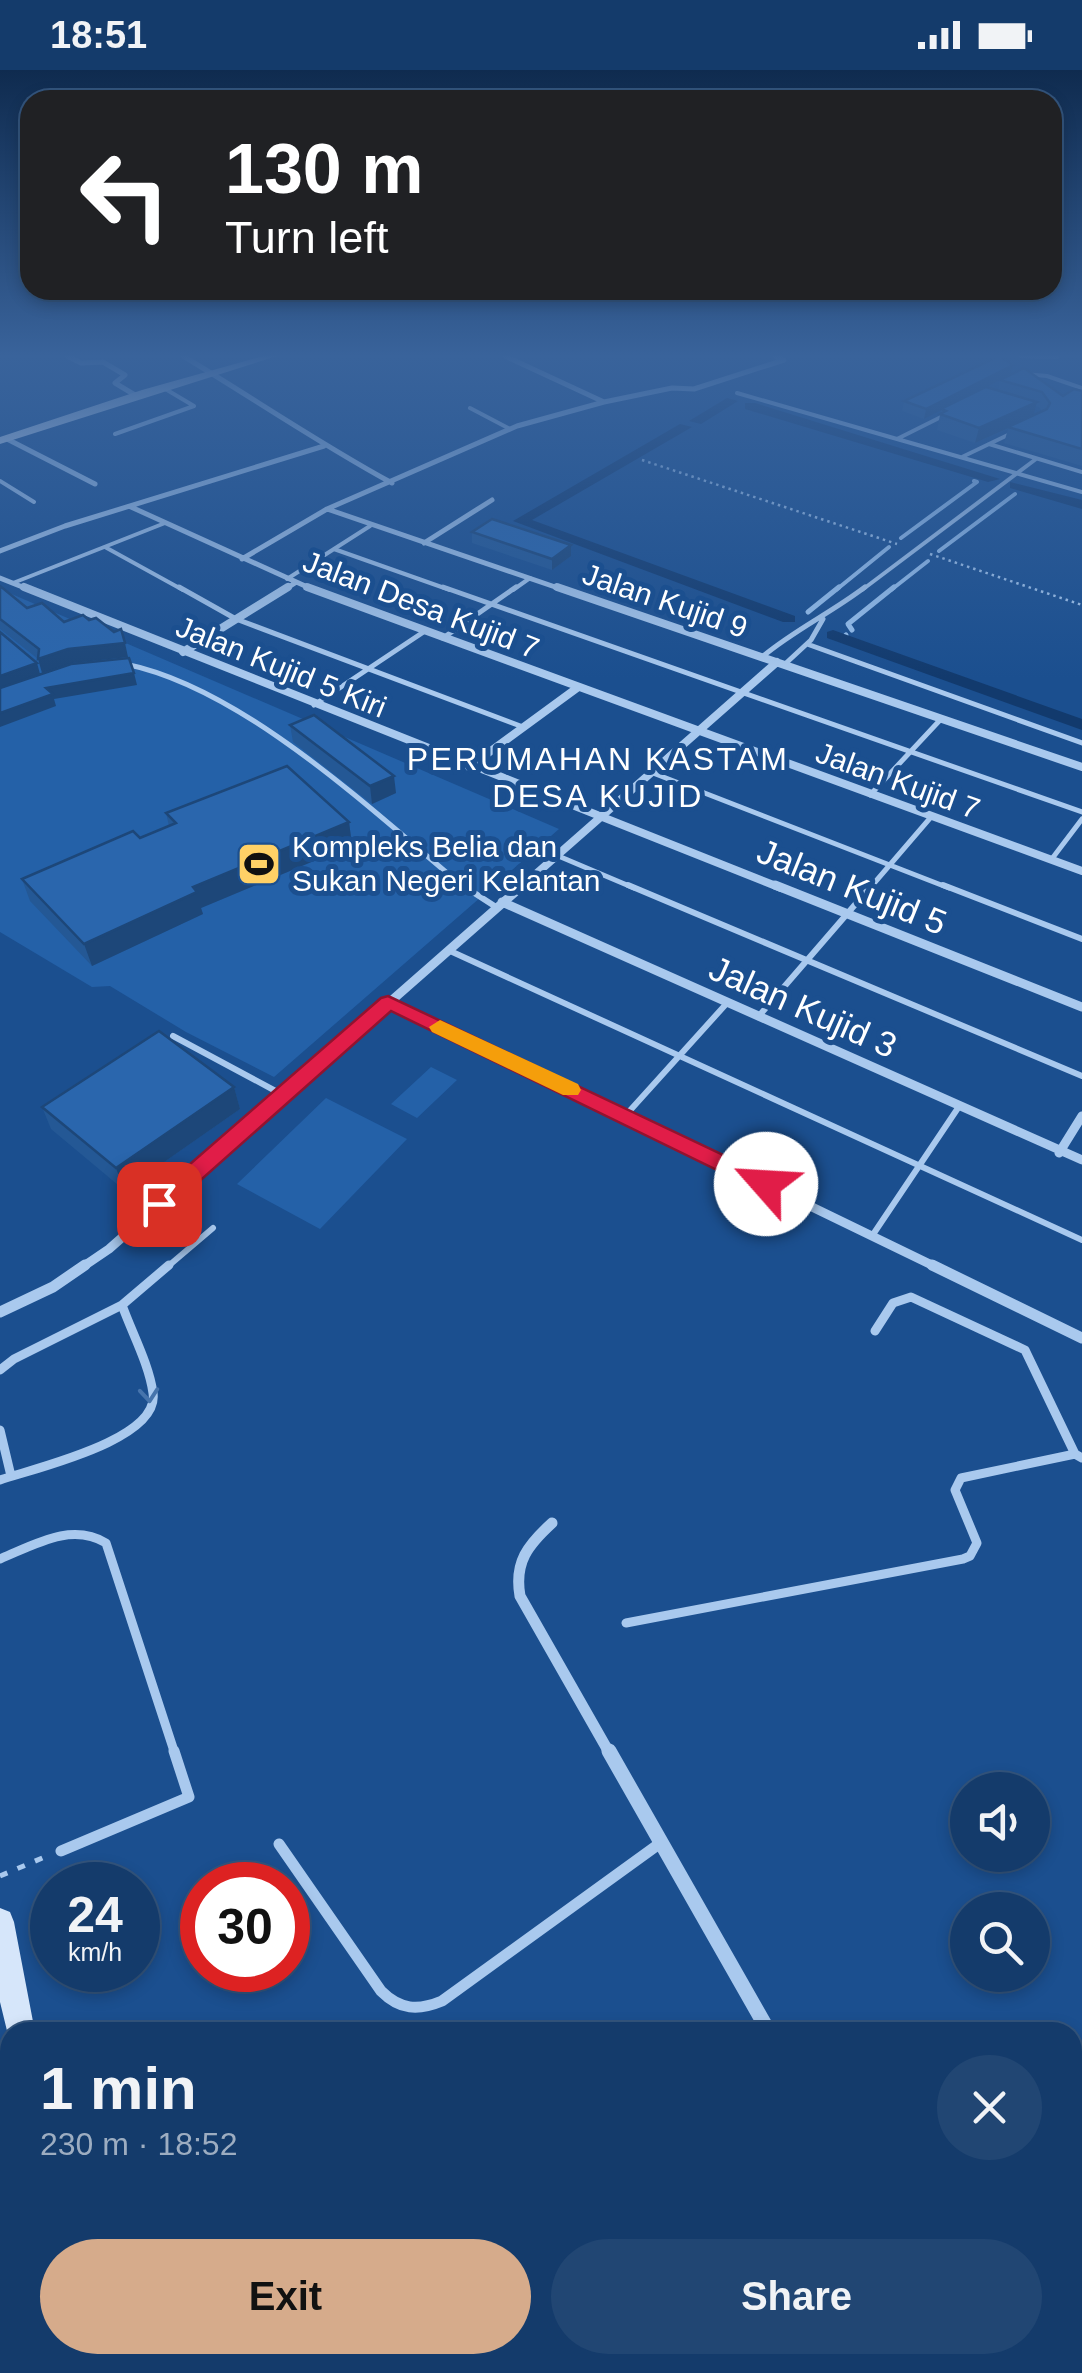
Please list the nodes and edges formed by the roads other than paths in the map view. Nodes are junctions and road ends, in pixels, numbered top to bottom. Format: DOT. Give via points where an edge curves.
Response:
graph roads {
  1 [pos="53,463"];
  2 [pos="269,463"];
  3 [pos="356,463"];
  4 [pos="434,463"];
  5 [pos="984,463"];
  6 [pos="1030,463"];
  7 [pos="1052,463"];
  8 [pos="1082,472"];
  9 [pos="1017,473"];
  10 [pos="0,481"];
  11 [pos="392,483"];
  12 [pos="95,484"];
  13 [pos="1080,489"];
  14 [pos="492,500"];
  15 [pos="34,502"];
  16 [pos="131,507"];
  17 [pos="327,509"];
  18 [pos="166,523"];
  19 [pos="370,526"];
  20 [pos="424,543"];
  21 [pos="106,546"];
  22 [pos="334,548"];
  23 [pos="0,552"];
  24 [pos="242,558"];
  25 [pos="0,578"];
  26 [pos="530,578"];
  27 [pos="291,581"];
  28 [pos="13,584"];
  29 [pos="492,604"];
  30 [pos="236,619"];
  31 [pos="823,619"];
  32 [pos="425,631"];
  33 [pos="442,638"];
  34 [pos="807,644"];
  35 [pos="183,652"];
  36 [pos="762,658"];
  37 [pos="780,664"];
  38 [pos="112,666"];
  39 [pos="368,669"];
  40 [pos="577,688"];
  41 [pos="744,692"];
  42 [pos="314,705"];
  43 [pos="941,719"];
  44 [pos="523,728"];
  45 [pos="699,734"];
  46 [pos="1082,743"];
  47 [pos="910,751"];
  48 [pos="470,767"];
  49 [pos="1082,768"];
  50 [pos="653,772"];
  51 [pos="870,795"];
  52 [pos="1082,815"];
  53 [pos="602,816"];
  54 [pos="930,817"];
  55 [pos="556,856"];
  56 [pos="1052,860"];
  57 [pos="890,866"];
  58 [pos="1082,871"];
  59 [pos="499,904"];
  60 [pos="848,916"];
  61 [pos="1082,939"];
  62 [pos="448,950"];
  63 [pos="808,962"];
  64 [pos="388,1002"];
  65 [pos="727,1003"];
  66 [pos="1082,1007"];
  67 [pos="758,1017"];
  68 [pos="173,1036"];
  69 [pos="679,1056"];
  70 [pos="1082,1076"];
  71 [pos="283,1094"];
  72 [pos="958,1108"];
  73 [pos="625,1116"];
  74 [pos="1082,1116"];
  75 [pos="1059,1153"];
  76 [pos="1082,1160"];
  77 [pos="919,1165"];
  78 [pos="213,1228"];
  79 [pos="872,1236"];
  80 [pos="1082,1240"];
  81 [pos="122,1305"];
  82 [pos="0,1312"];
  83 [pos="875,1331"];
  84 [pos="1082,1338"];
  85 [pos="0,1370"];
  86 [pos="0,1430"];
  87 [pos="1079,1456"];
  88 [pos="11,1476"];
  89 [pos="0,1480"];
  90 [pos="552,1523"];
  91 [pos="0,1559"];
  92 [pos="626,1623"];
  93 [pos="279,1844"];
  94 [pos="658,1844"];
  95 [pos="61,1850"];
  96 [pos="0,1922"];
  97 [pos="18,2022"];
  98 [pos="763,2022"];
  1 -- 12 [label="street"];
  2 -- 16 [label="street"];
  3 -- 11 [label="street"];
  4 -- 11 [label="street"];
  5 -- 9 [label="lane"];
  6 -- 9 [label="lane"];
  7 -- 8 [label="lane"];
  9 -- 13 [label="lane"];
  9 -- 31 [label="lane"];
  10 -- 15 [label="lane"];
  11 -- 17 [label="street"];
  14 -- 20 [label="street"];
  16 -- 18 [label="street, Jalan Desa Kujid 7"];
  16 -- 23 [label="street"];
  17 -- 19 [label="street, Jalan Kujid 9"];
  17 -- 24 [label="street"];
  18 -- 21 [label="lane"];
  18 -- 24 [label="street, Jalan Desa Kujid 7"];
  19 -- 20 [label="street, Jalan Kujid 9"];
  19 -- 22 [label="lane"];
  20 -- 26 [label="street, Jalan Kujid 9"];
  21 -- 28 [label="lane"];
  21 -- 30 [label="lane"];
  22 -- 27 [label="lane"];
  22 -- 29 [label="lane"];
  24 -- 27 [label="street, Jalan Desa Kujid 7"];
  25 -- 28 [label="street, Jalan Kujid 5 Kiri"];
  26 -- 29 [label="lane"];
  26 -- 36 [label="street, Jalan Kujid 9"];
  27 -- 30 [label="street"];
  27 -- 32 [label="street, Jalan Desa Kujid 7"];
  28 -- 35 [label="street, Jalan Kujid 5 Kiri"];
  29 -- 33 [label="lane"];
  29 -- 41 [label="lane"];
  30 -- 35 [label="street"];
  30 -- 39 [label="lane"];
  31 -- 34 [label="lane"];
  31 -- 36 [label="lane" via="791,633"];
  32 -- 33 [label="street, Jalan Desa Kujid 7"];
  32 -- 39 [label="lane"];
  33 -- 40 [label="street, Jalan Desa Kujid 7"];
  34 -- 37 [label="lane"];
  34 -- 46 [label="lane"];
  35 -- 42 [label="street, Jalan Kujid 5 Kiri"];
  36 -- 37 [label="street, Jalan Kujid 9"];
  37 -- 41 [label="street"];
  37 -- 43 [label="street, Jalan Kujid 9"];
  38 -- 59 [label="lane" via="148,667 229,705 478,898"];
  39 -- 42 [label="lane"];
  39 -- 44 [label="lane"];
  40 -- 44 [label="street"];
  40 -- 45 [label="street, Jalan Desa Kujid 7"];
  41 -- 45 [label="street"];
  41 -- 47 [label="lane"];
  42 -- 48 [label="street, Jalan Kujid 5 Kiri"];
  43 -- 47 [label="lane"];
  43 -- 49 [label="street, Jalan Kujid 9"];
  44 -- 48 [label="street"];
  45 -- 50 [label="street"];
  45 -- 51 [label="street, Jalan Kujid 7"];
  47 -- 51 [label="lane"];
  47 -- 52 [label="lane"];
  48 -- 53 [label="street, Jalan Kujid 5 Kiri"];
  50 -- 53 [label="street"];
  50 -- 57 [label="lane"];
  51 -- 54 [label="street, Jalan Kujid 7"];
  52 -- 56 [label="lane"];
  53 -- 55 [label="street"];
  53 -- 60 [label="street, Jalan Kujid 5"];
  54 -- 56 [label="street, Jalan Kujid 7"];
  54 -- 57 [label="lane"];
  55 -- 59 [label="street"];
  55 -- 63 [label="lane"];
  56 -- 58 [label="street, Jalan Kujid 7"];
  57 -- 60 [label="lane"];
  57 -- 61 [label="lane"];
  59 -- 62 [label="street"];
  59 -- 65 [label="street, Jalan Kujid 3"];
  60 -- 63 [label="lane"];
  60 -- 66 [label="street, Jalan Kujid 5"];
  62 -- 64 [label="street"];
  62 -- 69 [label="lane"];
  63 -- 67 [label="lane"];
  63 -- 70 [label="lane"];
  64 -- 71 [label="street"];
  64 -- 73 [label="street"];
  65 -- 67 [label="street, Jalan Kujid 3"];
  65 -- 69 [label="lane"];
  67 -- 72 [label="street, Jalan Kujid 3"];
  68 -- 71 [label="lane"];
  69 -- 73 [label="lane"];
  69 -- 77 [label="lane"];
  71 -- 82 [label="street" via="83,1269"];
  72 -- 75 [label="street, Jalan Kujid 3"];
  72 -- 77 [label="lane"];
  73 -- 79 [label="street"];
  74 -- 75 [label="street"];
  75 -- 76 [label="street, Jalan Kujid 3"];
  77 -- 79 [label="lane"];
  77 -- 80 [label="lane"];
  78 -- 81 [label="lane"];
  79 -- 84 [label="street"];
  81 -- 85 [label="lane"];
  81 -- 88 [label="lane, one-way" via="153,1392 152,1410 137,1428"];
  83 -- 87 [label="lane" via="893,1303 911,1297 1020,1347"];
  86 -- 88 [label="lane"];
  87 -- 92 [label="lane" via="961,1478 955,1490 976,1543 963,1559"];
  88 -- 89 [label="lane"];
  90 -- 94 [label="street" via="517,1564 520,1596"];
  91 -- 95 [label="lane" via="76,1532 106,1543 189,1797"];
  93 -- 94 [label="lane" via="381,1990 416,2010 442,2001"];
  94 -- 98 [label="street"];
  96 -- 97 [label="main road"];
}
